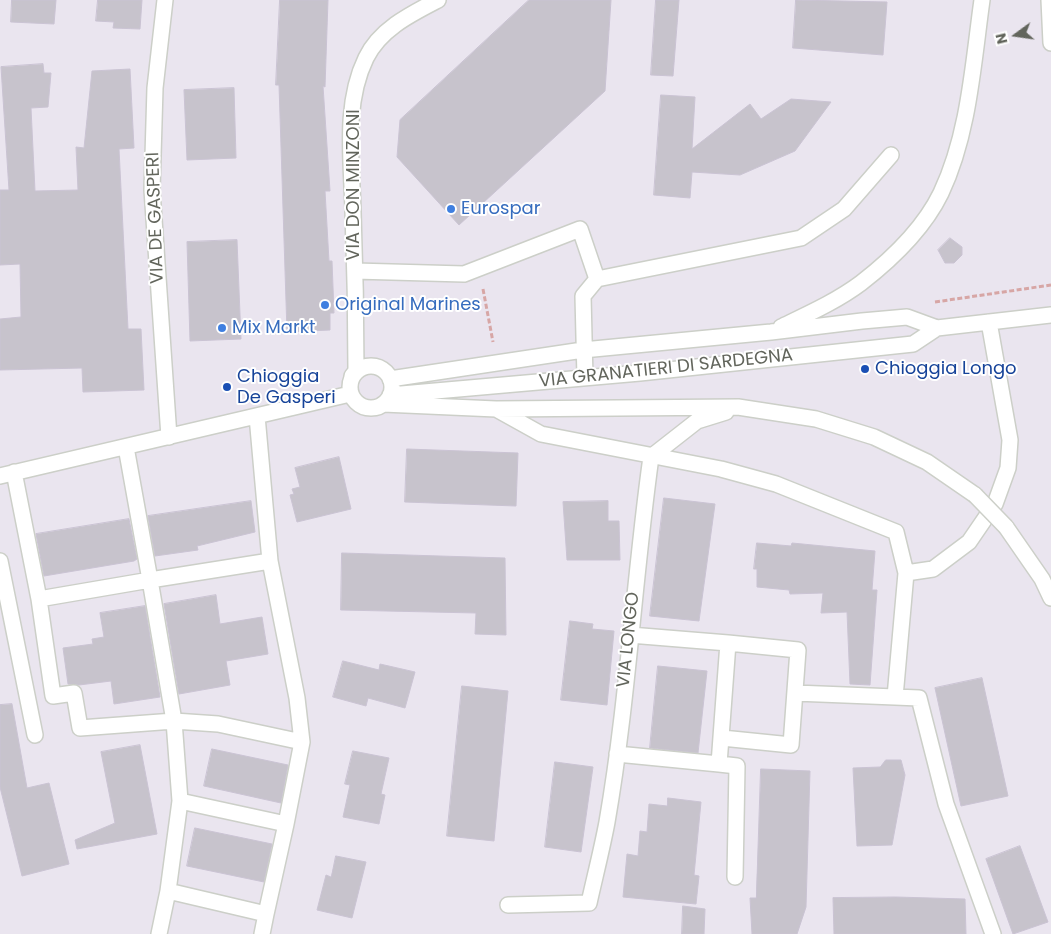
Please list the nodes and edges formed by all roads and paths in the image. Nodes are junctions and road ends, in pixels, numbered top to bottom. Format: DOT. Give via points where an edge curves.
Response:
graph roads {
  1 [pos="165,0"];
  2 [pos="438,0"];
  3 [pos="982,0"];
  4 [pos="1049,0"];
  5 [pos="1051,43"];
  6 [pos="891,155"];
  7 [pos="476,270"];
  8 [pos="355,271"];
  9 [pos="597,279"];
  10 [pos="1051,315"];
  11 [pos="989,322"];
  12 [pos="937,328"];
  13 [pos="771,332"];
  14 [pos="583,350"];
  15 [pos="497,362"];
  16 [pos="352,376"];
  17 [pos="390,378"];
  18 [pos="585,378"];
  19 [pos="350,394"];
  20 [pos="387,399"];
  21 [pos="738,407"];
  22 [pos="496,410"];
  23 [pos="257,416"];
  24 [pos="168,437"];
  25 [pos="126,447"];
  26 [pos="651,457"];
  27 [pos="7,474"];
  28 [pos="270,560"];
  29 [pos="0,561"];
  30 [pos="906,573"];
  31 [pos="150,580"];
  32 [pos="1051,598"];
  33 [pos="39,599"];
  34 [pos="630,635"];
  35 [pos="728,643"];
  36 [pos="795,693"];
  37 [pos="895,698"];
  38 [pos="174,721"];
  39 [pos="34,735"];
  40 [pos="722,738"];
  41 [pos="302,742"];
  42 [pos="617,754"];
  43 [pos="719,764"];
  44 [pos="180,801"];
  45 [pos="286,824"];
  46 [pos="734,877"];
  47 [pos="168,891"];
  48 [pos="508,904"];
  49 [pos="266,914"];
  50 [pos="158,934"];
  51 [pos="262,934"];
  52 [pos="993,934"];
  1 -- 24 [label="street, VIA DE GASPERI" via="155,88 152,190"];
  2 -- 8 [label="street, VIA DON MINZONI" via="385,32 366,57 356,82 351,118"];
  3 -- 13 [label="street" via="961,136 941,193 920,226 888,261 860,284"];
  4 -- 5 [label="street"];
  6 -- 9 [label="street" via="844,209 801,238"];
  7 -- 8 [label="street" via="464,274"];
  7 -- 9 [label="street" via="580,229"];
  7 -- 15 [label="path" via="486,300"];
  8 -- 16 [label="street, VIA DON MINZONI" via="356,371"];
  9 -- 14 [label="street" via="583,296"];
  10 -- 11 [label="street, VIA GRANATIERI DI SARDEGNA"];
  11 -- 12 [label="street, VIA GRANATIERI DI SARDEGNA"];
  11 -- 30 [label="street" via="1010,440 1008,468 995,504 969,542 933,569"];
  12 -- 13 [label="street, VIA GRANATIERI DI SARDEGNA" via="907,317"];
  12 -- 18 [label="street, VIA GRANATIERI DI SARDEGNA" via="913,344"];
  13 -- 14 [label="street, VIA GRANATIERI DI SARDEGNA"];
  14 -- 15 [label="street, VIA GRANATIERI DI SARDEGNA"];
  14 -- 18 [label="street"];
  15 -- 17 [label="street, VIA GRANATIERI DI SARDEGNA"];
  16 -- 17 [label="street" via="367,366 384,371"];
  16 -- 19 [label="street"];
  17 -- 20 [label="street"];
  18 -- 20 [label="street, VIA GRANATIERI DI SARDEGNA"];
  19 -- 20 [label="street" via="364,407 374,408"];
  19 -- 23 [label="street"];
  20 -- 22 [label="street"];
  21 -- 22 [label="street"];
  21 -- 26 [label="street" via="697,421"];
  21 -- 32 [label="street, bridge" via="816,419 874,437 927,462 975,495 1006,527 1042,579"];
  22 -- 26 [label="street" via="541,434"];
  23 -- 24 [label="street"];
  23 -- 28 [label="street"];
  24 -- 25 [label="street"];
  25 -- 27 [label="street"];
  25 -- 31 [label="street"];
  26 -- 30 [label="street" via="721,469 776,484 896,532"];
  26 -- 34 [label="street, VIA LONGO"];
  27 -- 33 [label="street"];
  28 -- 31 [label="street"];
  28 -- 41 [label="street" via="297,698"];
  29 -- 39 [label="street"];
  30 -- 37 [label="street"];
  31 -- 33 [label="street"];
  31 -- 38 [label="street"];
  33 -- 38 [label="street" via="53,696 74,693 80,728"];
  34 -- 35 [label="street"];
  34 -- 42 [label="street, VIA LONGO"];
  35 -- 36 [label="street" via="798,650"];
  35 -- 40 [label="street"];
  36 -- 37 [label="street"];
  36 -- 40 [label="street" via="791,745"];
  37 -- 52 [label="street" via="919,698 946,804"];
  38 -- 41 [label="street" via="218,724"];
  38 -- 44 [label="street"];
  40 -- 43 [label="street"];
  41 -- 45 [label="street"];
  42 -- 43 [label="street"];
  42 -- 48 [label="street, VIA LONGO" via="607,823 589,903"];
  43 -- 46 [label="street" via="737,766"];
  44 -- 45 [label="street"];
  44 -- 47 [label="street"];
  45 -- 49 [label="street"];
  47 -- 49 [label="street"];
  47 -- 50 [label="street"];
  49 -- 51 [label="street"];
}
